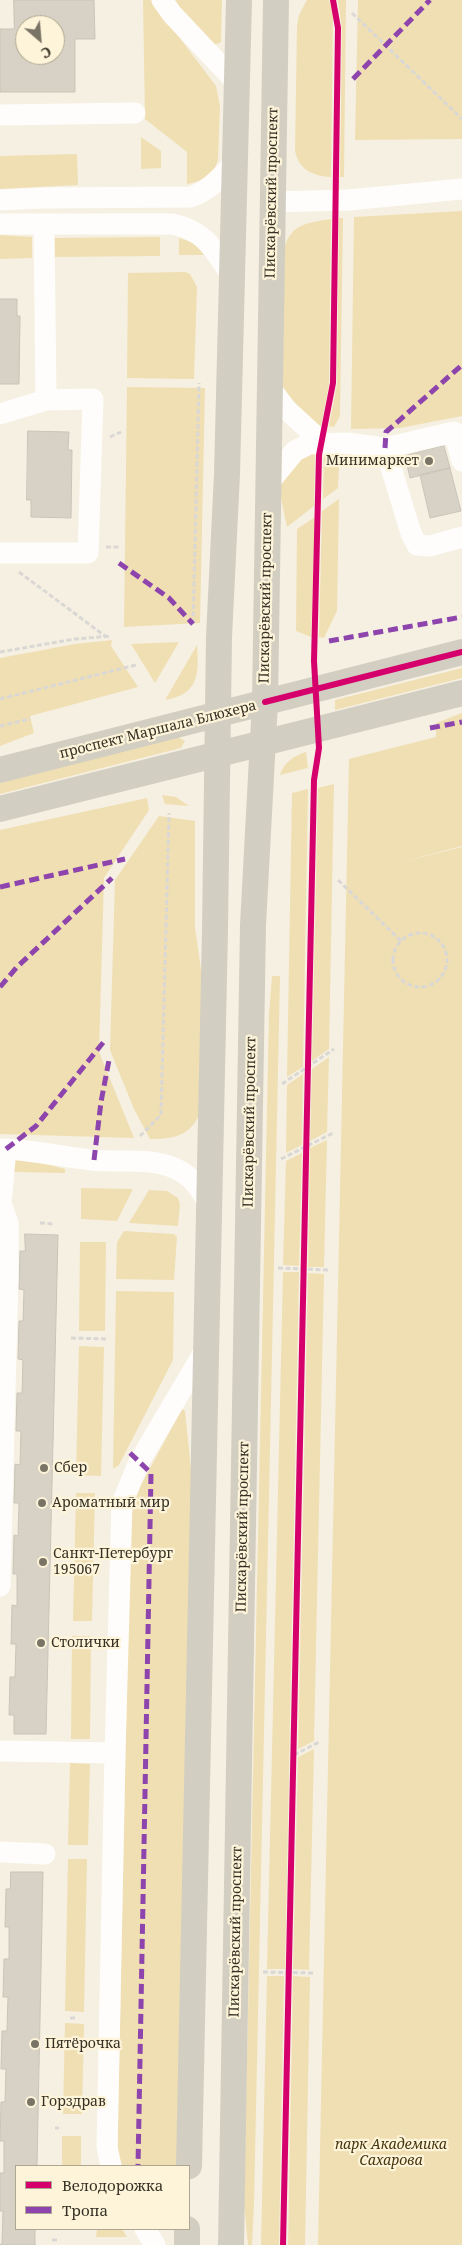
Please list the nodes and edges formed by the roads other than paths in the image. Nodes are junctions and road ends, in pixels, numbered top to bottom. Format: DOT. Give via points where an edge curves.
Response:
graph roads {
  1 [pos="162,0"];
  2 [pos="239,0"];
  3 [pos="280,6"];
  4 [pos="238,84"];
  5 [pos="135,114"];
  6 [pos="0,115"];
  7 [pos="235,162"];
  8 [pos="462,190"];
  9 [pos="0,200"];
  10 [pos="271,202"];
  11 [pos="0,224"];
  12 [pos="44,224"];
  13 [pos="233,278"];
  14 [pos="269,386"];
  15 [pos="46,400"];
  16 [pos="0,414"];
  17 [pos="458,432"];
  18 [pos="322,442"];
  19 [pos="385,448"];
  20 [pos="462,461"];
  21 [pos="267,485"];
  22 [pos="462,537"];
  23 [pos="0,553"];
  24 [pos="462,652"];
  25 [pos="462,693"];
  26 [pos="265,702"];
  27 [pos="219,713"];
  28 [pos="263,742"];
  29 [pos="218,754"];
  30 [pos="0,770"];
  31 [pos="0,809"];
  32 [pos="3,1149"];
  33 [pos="208,1203"];
  34 [pos="205,1350"];
  35 [pos="0,1586"];
  36 [pos="0,1751"];
  37 [pos="114,1753"];
  38 [pos="0,1852"];
  39 [pos="45,1854"];
  40 [pos="111,2165"];
  41 [pos="189,2165"];
  42 [pos="146,2230"];
  43 [pos="187,2230"];
  44 [pos="155,2245"];
  45 [pos="187,2245"];
  46 [pos="231,2245"];
  1 -- 4 [label="street"];
  2 -- 4 [label="main road"];
  3 -- 10 [label="main road, Пискарёвский проспект"];
  4 -- 7 [label="main road"];
  5 -- 6 [label="street"];
  7 -- 9 [label="street" via="213,185 191,197"];
  7 -- 13 [label="main road"];
  8 -- 10 [label="street" via="348,200"];
  10 -- 14 [label="main road, Пискарёвский проспект"];
  11 -- 12 [label="street"];
  12 -- 13 [label="street" via="172,224 186,227 205,239"];
  12 -- 15 [label="street"];
  13 -- 27 [label="main road"];
  14 -- 18 [label="street" via="286,409"];
  14 -- 21 [label="main road, Пискарёвский проспект"];
  15 -- 16 [label="street"];
  15 -- 23 [label="street" via="93,399 88,553"];
  17 -- 19 [label="street"];
  17 -- 20 [label="street"];
  18 -- 19 [label="street"];
  18 -- 21 [label="street" via="295,451"];
  19 -- 22 [label="street" via="411,533 418,545 430,546"];
  21 -- 26 [label="main road, Пискарёвский проспект"];
  24 -- 26 [label="main road, проспект Маршала Блюхера"];
  25 -- 28 [label="main road"];
  26 -- 27 [label="main road, проспект Маршала Блюхера"];
  26 -- 28 [label="main road, Пискарёвский проспект"];
  27 -- 29 [label="main road"];
  27 -- 30 [label="main road, проспект Маршала Блюхера"];
  28 -- 29 [label="main road"];
  28 -- 46 [label="main road, Пискарёвский проспект" via="253,941"];
  29 -- 31 [label="main road"];
  29 -- 33 [label="main road"];
  32 -- 33 [label="street" via="85,1160 163,1164 192,1179"];
  32 -- 35 [label="street" via="1,1203 8,1223 8,1275"];
  33 -- 34 [label="main road"];
  34 -- 37 [label="street" via="139,1462 122,1503"];
  34 -- 41 [label="main road"];
  36 -- 37 [label="street"];
  37 -- 40 [label="street" via="107,2147"];
  38 -- 39 [label="street"];
  42 -- 44 [label="street"];
  43 -- 45 [label="main road"];
}
